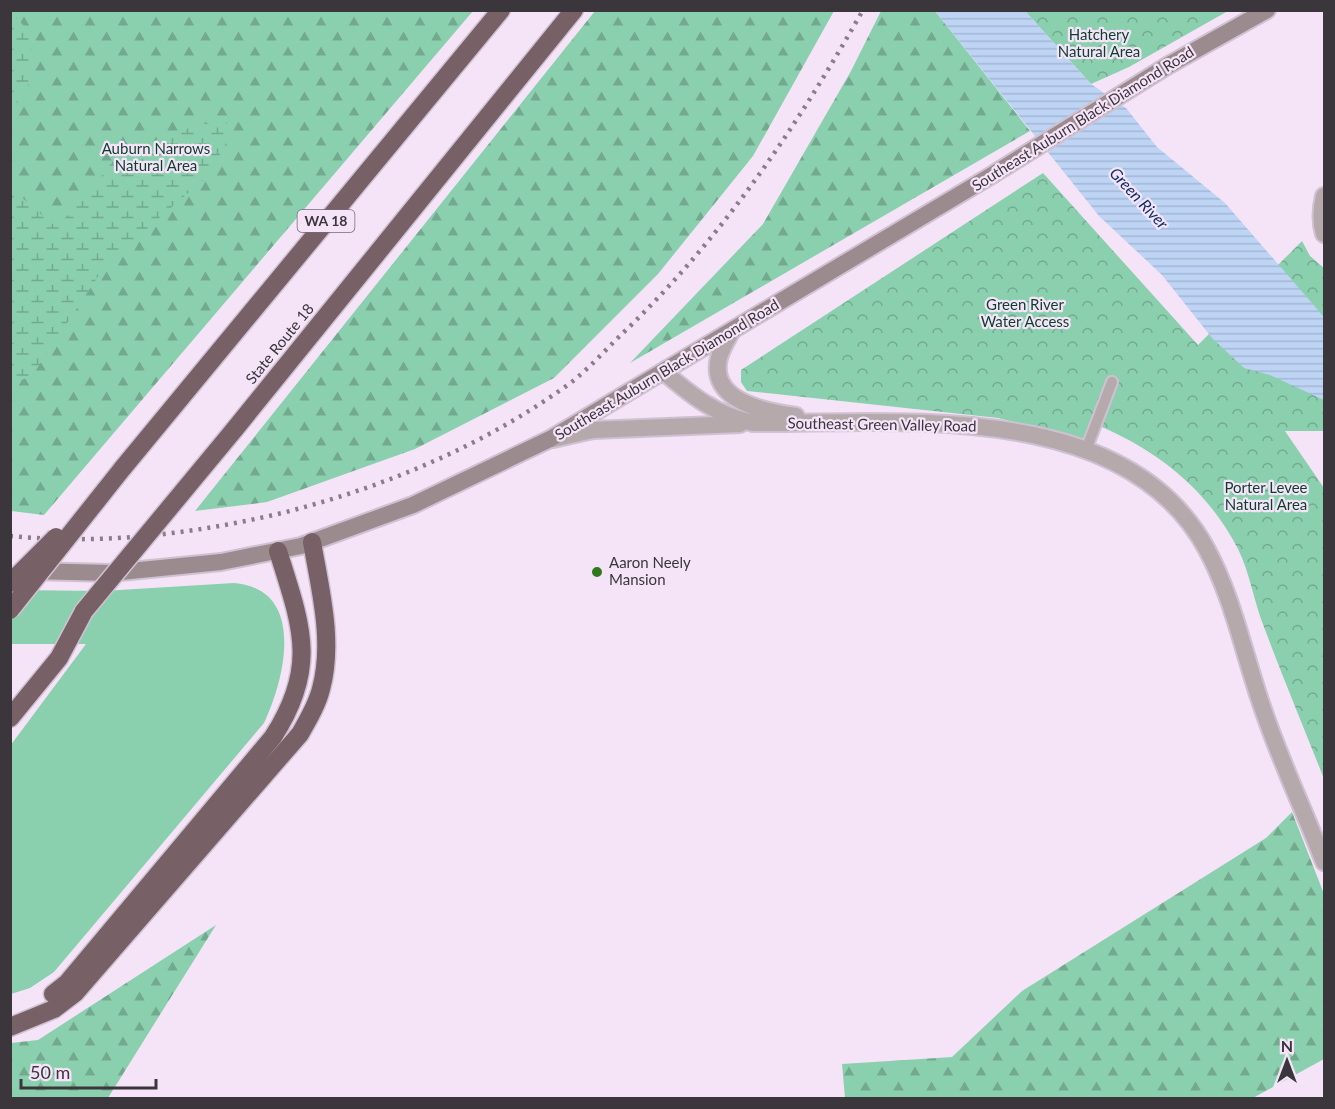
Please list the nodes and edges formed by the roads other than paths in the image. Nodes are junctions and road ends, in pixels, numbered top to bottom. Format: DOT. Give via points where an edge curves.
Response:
graph roads {
  1 [pos="501,10"];
  2 [pos="574,10"];
  3 [pos="1267,10"];
  4 [pos="1324,196"];
  5 [pos="1324,234"];
  6 [pos="731,332"];
  7 [pos="664,372"];
  8 [pos="1112,382"];
  9 [pos="753,423"];
  10 [pos="844,423"];
  11 [pos="550,439"];
  12 [pos="1086,450"];
  13 [pos="122,469"];
  14 [pos="312,542"];
  15 [pos="278,551"];
  16 [pos="10,570"];
  17 [pos="10,583"];
  18 [pos="10,609"];
  19 [pos="50,659"];
  20 [pos="10,698"];
  21 [pos="10,718"];
  22 [pos="1324,862"];
  23 [pos="10,1016"];
  24 [pos="10,1027"];
  1 -- 13 [label="highway, WA 18"];
  2 -- 19 [label="highway, State Route 18, bridge" via="84,611"];
  3 -- 6 [label="main road, Southeast Auburn Black Diamond Road" via="1167,66"];
  4 -- 5 [label="street"];
  6 -- 7 [label="main road, Southeast Auburn Black Diamond Road"];
  6 -- 10 [label="street" via="719,359 726,391 743,404"];
  7 -- 9 [label="street, Southeast Green Valley Road" via="710,409"];
  7 -- 11 [label="main road, Southeast Auburn Black Diamond Road"];
  8 -- 12 [label="lane"];
  9 -- 10 [label="street, Southeast Green Valley Road"];
  9 -- 11 [label="street" via="593,430"];
  10 -- 12 [label="street, Southeast Green Valley Road" via="972,426 1050,439"];
  11 -- 14 [label="main road, Southeast Auburn Black Diamond Road" via="413,505"];
  12 -- 22 [label="street, Southeast Green Valley Road" via="1146,480 1190,522 1206,548 1265,716"];
  13 -- 17 [label="highway, bridge"];
  13 -- 18 [label="highway, WA 18, bridge"];
  14 -- 15 [label="main road, Southeast Auburn Black Diamond Road"];
  14 -- 24 [label="highway" via="326,650 322,687 300,734 82,985 54,1010"];
  15 -- 16 [label="main road, Southeast Auburn Black Diamond Road" via="221,562 110,573"];
  15 -- 23 [label="highway" via="298,617 303,659 295,698 285,718 67,983 44,1001"];
  19 -- 20 [label="highway"];
  19 -- 21 [label="highway"];
}
